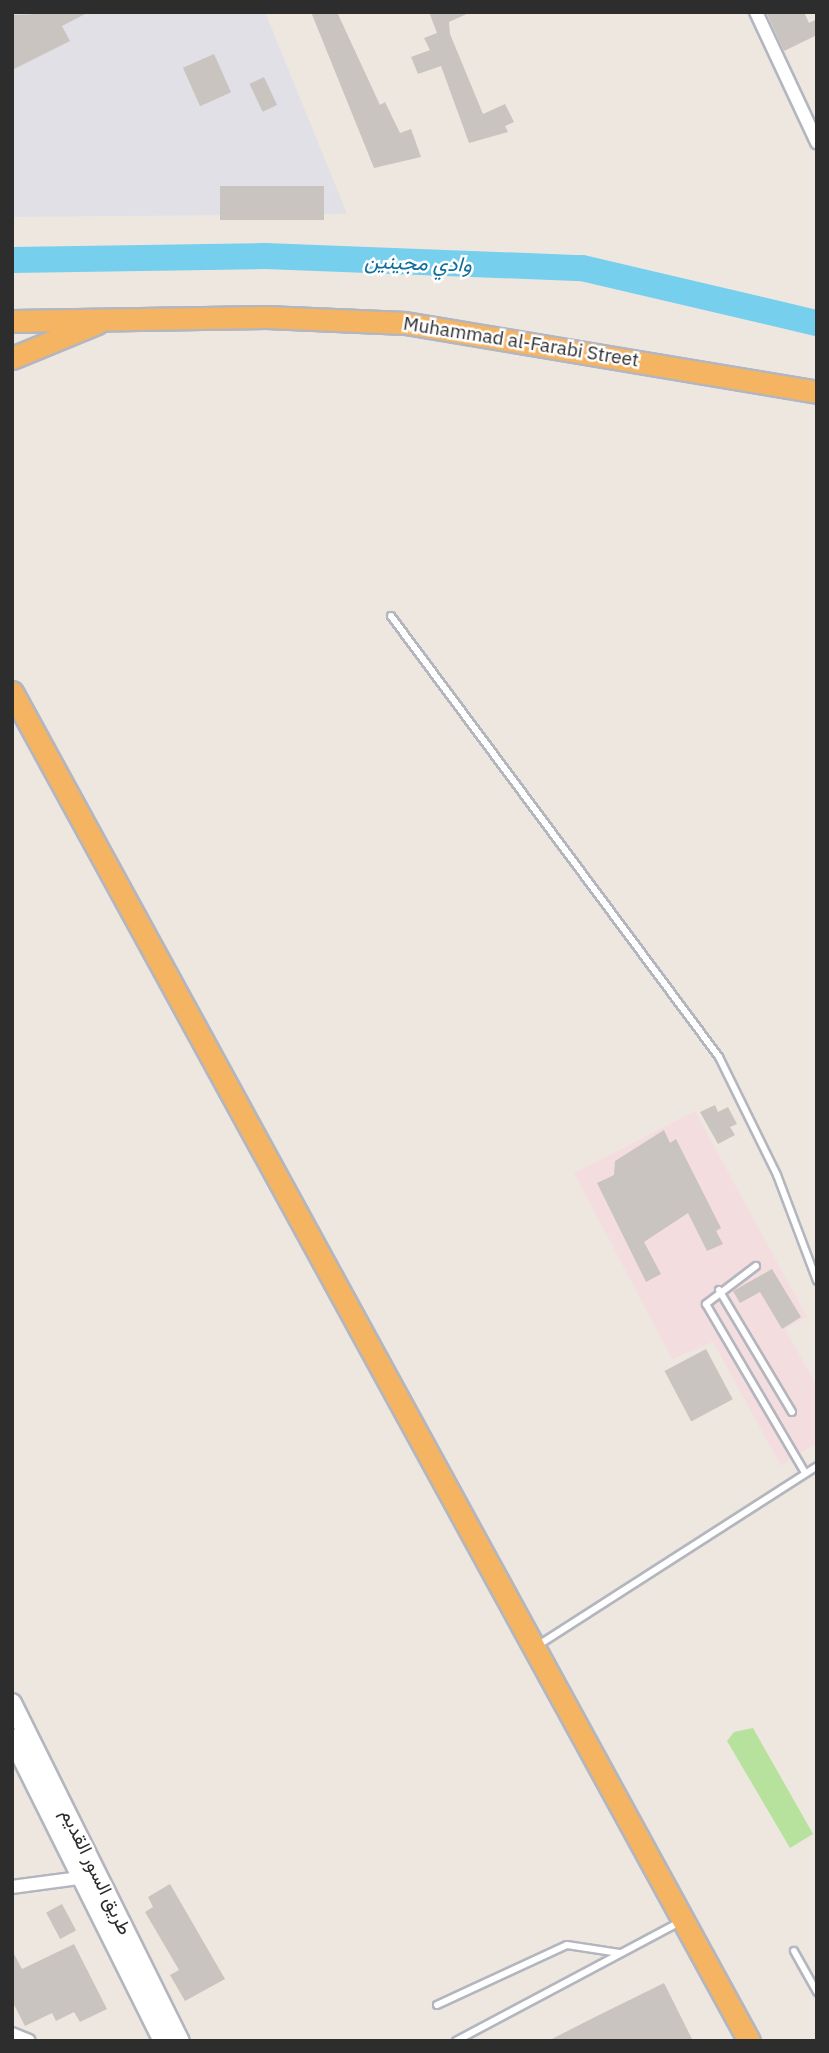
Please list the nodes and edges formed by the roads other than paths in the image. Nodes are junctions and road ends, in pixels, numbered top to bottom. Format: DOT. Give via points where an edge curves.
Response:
graph roads {
  1 [pos="756,12"];
  2 [pos="817,142"];
  3 [pos="12,321"];
  4 [pos="102,321"];
  5 [pos="12,358"];
  6 [pos="817,392"];
  7 [pos="391,616"];
  8 [pos="12,692"];
  9 [pos="756,1266"];
  10 [pos="817,1281"];
  11 [pos="719,1290"];
  12 [pos="792,1412"];
  13 [pos="817,1466"];
  14 [pos="805,1473"];
  15 [pos="536,1647"];
  16 [pos="12,1703"];
  17 [pos="12,1738"];
  18 [pos="91,1877"];
  19 [pos="12,1887"];
  20 [pos="684,1920"];
  21 [pos="794,1951"];
  22 [pos="619,1953"];
  23 [pos="817,1992"];
  24 [pos="437,2006"];
  25 [pos="12,2034"];
  26 [pos="29,2041"];
  27 [pos="163,2041"];
  28 [pos="180,2041"];
  29 [pos="456,2041"];
  30 [pos="750,2041"];
  1 -- 2 [label="street"];
  3 -- 4 [label="highway, Muhammad al-Farabi Street"];
  4 -- 5 [label="highway"];
  4 -- 6 [label="highway, Muhammad al-Farabi Street" via="277,317 405,323"];
  7 -- 10 [label="lane" via="719,1057 777,1175"];
  8 -- 15 [label="highway"];
  9 -- 11 [label="lane"];
  11 -- 12 [label="lane"];
  11 -- 14 [label="lane" via="707,1299 707,1309"];
  13 -- 14 [label="lane"];
  14 -- 15 [label="lane"];
  15 -- 20 [label="highway"];
  16 -- 18 [label="main road, طريق السور القديم"];
  17 -- 18 [label="main road, طريق السور القديم"];
  18 -- 19 [label="street"];
  18 -- 27 [label="main road, طريق السور القديم"];
  18 -- 28 [label="main road, طريق السور القديم"];
  20 -- 22 [label="lane"];
  20 -- 30 [label="highway"];
  21 -- 23 [label="lane"];
  22 -- 24 [label="lane" via="567,1945"];
  22 -- 29 [label="lane"];
  25 -- 26 [label="street"];
}
